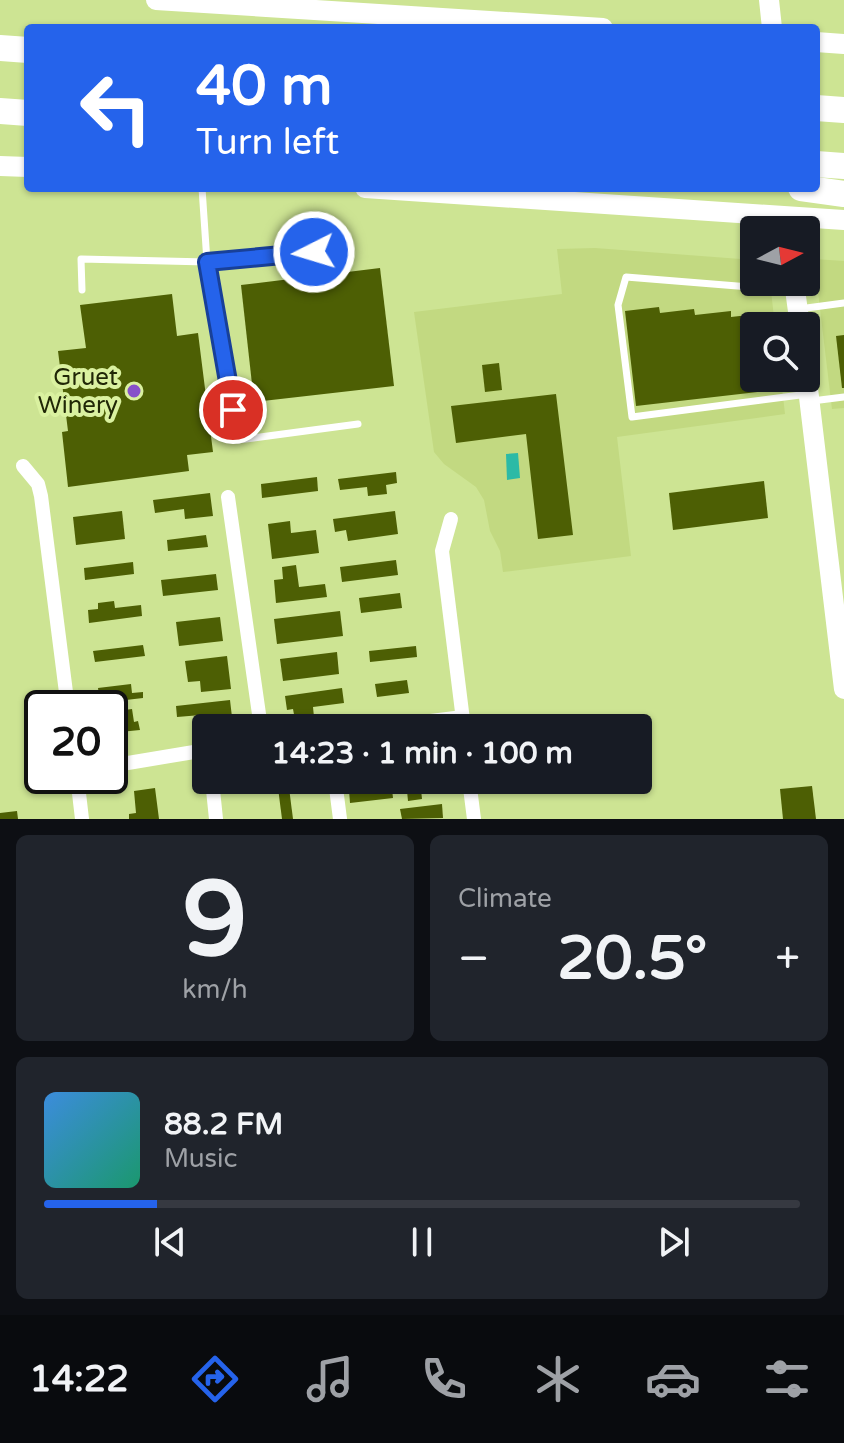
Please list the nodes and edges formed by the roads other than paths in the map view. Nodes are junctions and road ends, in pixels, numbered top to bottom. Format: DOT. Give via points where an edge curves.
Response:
graph roads {
  1 [pos="156,0"];
  2 [pos="769,0"];
  3 [pos="539,24"];
  4 [pos="772,24"];
  5 [pos="820,42"];
  6 [pos="844,44"];
  7 [pos="0,48"];
  8 [pos="24,50"];
  9 [pos="844,101"];
  10 [pos="820,105"];
  11 [pos="820,107"];
  12 [pos="844,110"];
  13 [pos="0,111"];
  14 [pos="24,113"];
  15 [pos="820,164"];
  16 [pos="0,166"];
  17 [pos="844,166"];
  18 [pos="24,167"];
  19 [pos="820,191"];
  20 [pos="202,192"];
  21 [pos="413,192"];
  22 [pos="844,194"];
  23 [pos="740,219"];
  24 [pos="844,220"];
  25 [pos="820,221"];
  26 [pos="314,252"];
  27 [pos="207,262"];
  28 [pos="740,286"];
  29 [pos="82,290"];
  30 [pos="844,303"];
  31 [pos="817,312"];
  32 [pos="808,392"];
  33 [pos="844,397"];
  34 [pos="809,398"];
  35 [pos="358,424"];
  36 [pos="23,466"];
  37 [pos="228,497"];
  38 [pos="451,519"];
  39 [pos="844,689"];
  40 [pos="66,690"];
  41 [pos="259,714"];
  42 [pos="462,714"];
  43 [pos="192,752"];
  44 [pos="128,763"];
  45 [pos="79,794"];
  46 [pos="213,794"];
  47 [pos="337,794"];
  48 [pos="471,794"];
  49 [pos="82,819"];
  50 [pos="216,819"];
  51 [pos="340,819"];
  52 [pos="474,819"];
  1 -- 3 [label="main road"];
  2 -- 4 [label="main road"];
  5 -- 6 [label="main road"];
  7 -- 8 [label="highway"];
  9 -- 10 [label="highway"];
  11 -- 12 [label="highway"];
  13 -- 14 [label="highway"];
  15 -- 17 [label="highway"];
  16 -- 18 [label="main road"];
  19 -- 22 [label="highway"];
  20 -- 27 [label="lane"];
  21 -- 23 [label="main road"];
  24 -- 25 [label="main road"];
  26 -- 27 [label="lane"];
  27 -- 29 [label="lane" via="81,259"];
  27 -- 35 [label="lane" via="238,440"];
  28 -- 34 [label="lane" via="626,277 618,305 632,417"];
  30 -- 31 [label="lane"];
  32 -- 34 [label="main road"];
  33 -- 34 [label="lane"];
  34 -- 39 [label="main road"];
  36 -- 40 [label="street" via="41,496"];
  37 -- 41 [label="street"];
  38 -- 42 [label="street" via="442,551"];
  43 -- 44 [label="street"];
  45 -- 49 [label="street"];
  46 -- 50 [label="street"];
  47 -- 51 [label="street"];
  48 -- 52 [label="street"];
}
